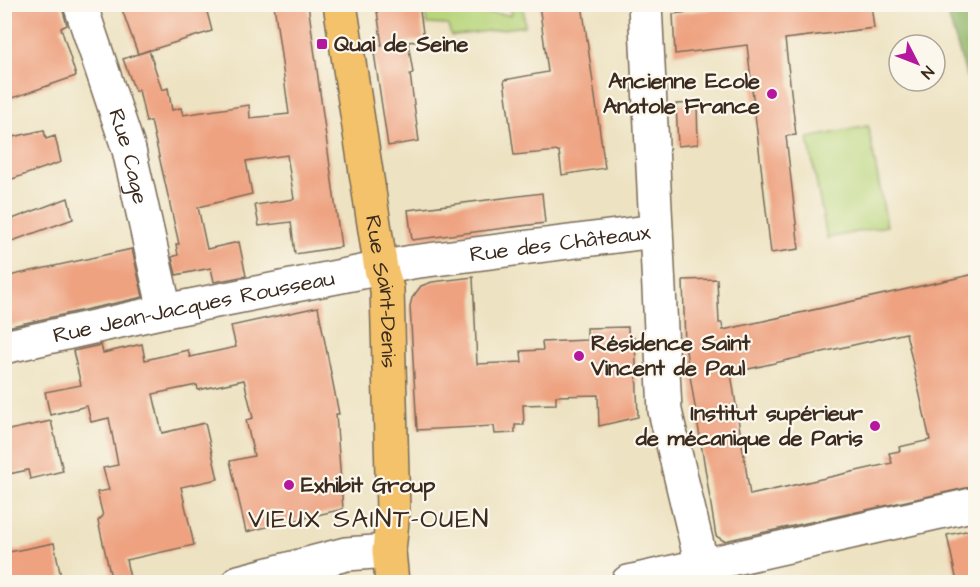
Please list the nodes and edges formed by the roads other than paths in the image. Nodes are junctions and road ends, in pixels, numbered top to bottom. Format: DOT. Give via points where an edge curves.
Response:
graph roads {
  1 [pos="80,4"];
  2 [pos="340,4"];
  3 [pos="645,4"];
  4 [pos="656,231"];
  5 [pos="381,269"];
  6 [pos="165,311"];
  7 [pos="4,347"];
  8 [pos="975,504"];
  9 [pos="390,567"];
  10 [pos="703,574"];
  11 [pos="239,582"];
  12 [pos="628,582"];
  1 -- 6 [label="street, Rue Cage" via="129,150"];
  2 -- 5 [label="main road, Rue Saint-Denis"];
  3 -- 4 [label="street, Rue des Châteaux"];
  4 -- 5 [label="street, Rue des Châteaux"];
  4 -- 10 [label="street" via="665,411"];
  5 -- 6 [label="street, Rue Jean-Jacques Rousseau"];
  5 -- 9 [label="main road, Rue Saint-Denis" via="387,289 393,511"];
  6 -- 7 [label="street, Rue Jean-Jacques Rousseau"];
  8 -- 10 [label="street"];
  9 -- 11 [label="street" via="346,554"];
  10 -- 12 [label="street"];
}
